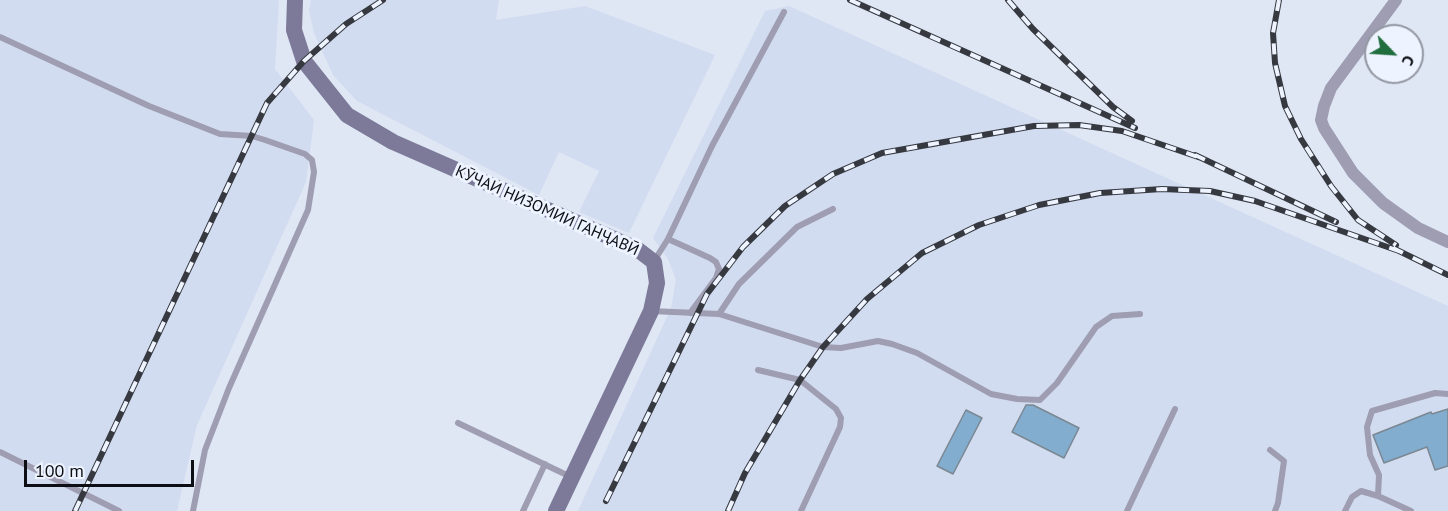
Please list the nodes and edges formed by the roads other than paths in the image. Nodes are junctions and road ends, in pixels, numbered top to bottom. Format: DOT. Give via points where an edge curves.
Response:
graph roads {
  1 [pos="295,0"];
  2 [pos="1396,0"];
  3 [pos="784,12"];
  4 [pos="0,37"];
  5 [pos="832,209"];
  6 [pos="668,239"];
  7 [pos="1448,242"];
  8 [pos="654,261"];
  9 [pos="651,311"];
  10 [pos="690,313"];
  11 [pos="719,314"];
  12 [pos="1140,314"];
  13 [pos="758,370"];
  14 [pos="1448,394"];
  15 [pos="1175,409"];
  16 [pos="458,423"];
  17 [pos="1270,450"];
  18 [pos="1,456"];
  19 [pos="545,465"];
  20 [pos="572,477"];
  21 [pos="1378,496"];
  22 [pos="119,511"];
  23 [pos="193,511"];
  24 [pos="523,511"];
  25 [pos="556,511"];
  26 [pos="801,511"];
  27 [pos="1127,511"];
  28 [pos="1275,511"];
  29 [pos="1345,511"];
  30 [pos="1411,511"];
  1 -- 8 [label="main road, КӮЧАИ НИЗОМИИ ГАНҶАВӢ" via="294,30 304,62 347,115 393,142 637,249"];
  2 -- 7 [label="street" via="1331,88 1322,120 1353,173 1383,203 1418,228"];
  3 -- 6 [label="lane" via="712,146"];
  4 -- 23 [label="lane" via="149,106 220,134 252,136 312,160 308,210 205,450"];
  5 -- 11 [label="lane" via="797,227 739,284"];
  6 -- 8 [label="lane"];
  6 -- 10 [label="lane" via="710,258 719,269"];
  8 -- 9 [label="main road, КӮЧАИ НИЗОМИИ ГАНҶАВӢ" via="657,283"];
  9 -- 10 [label="lane"];
  9 -- 20 [label="main road, КӮЧАИ НИЗОМИИ ГАНҶАВӢ"];
  10 -- 11 [label="lane"];
  11 -- 12 [label="lane" via="823,347 878,341 892,344 917,353 991,394 1040,400 1057,383 1096,327 1112,316"];
  13 -- 26 [label="lane" via="808,384 841,418"];
  14 -- 21 [label="lane" via="1435,393 1372,411 1367,428 1370,455 1379,475"];
  15 -- 27 [label="lane"];
  16 -- 19 [label="lane"];
  17 -- 28 [label="lane" via="1284,461"];
  18 -- 22 [label="lane"];
  19 -- 20 [label="lane"];
  19 -- 24 [label="lane"];
  20 -- 25 [label="main road, КӮЧАИ НИЗОМИИ ГАНҶАВӢ"];
  21 -- 29 [label="lane" via="1361,491 1352,497"];
  21 -- 30 [label="lane"];
}
